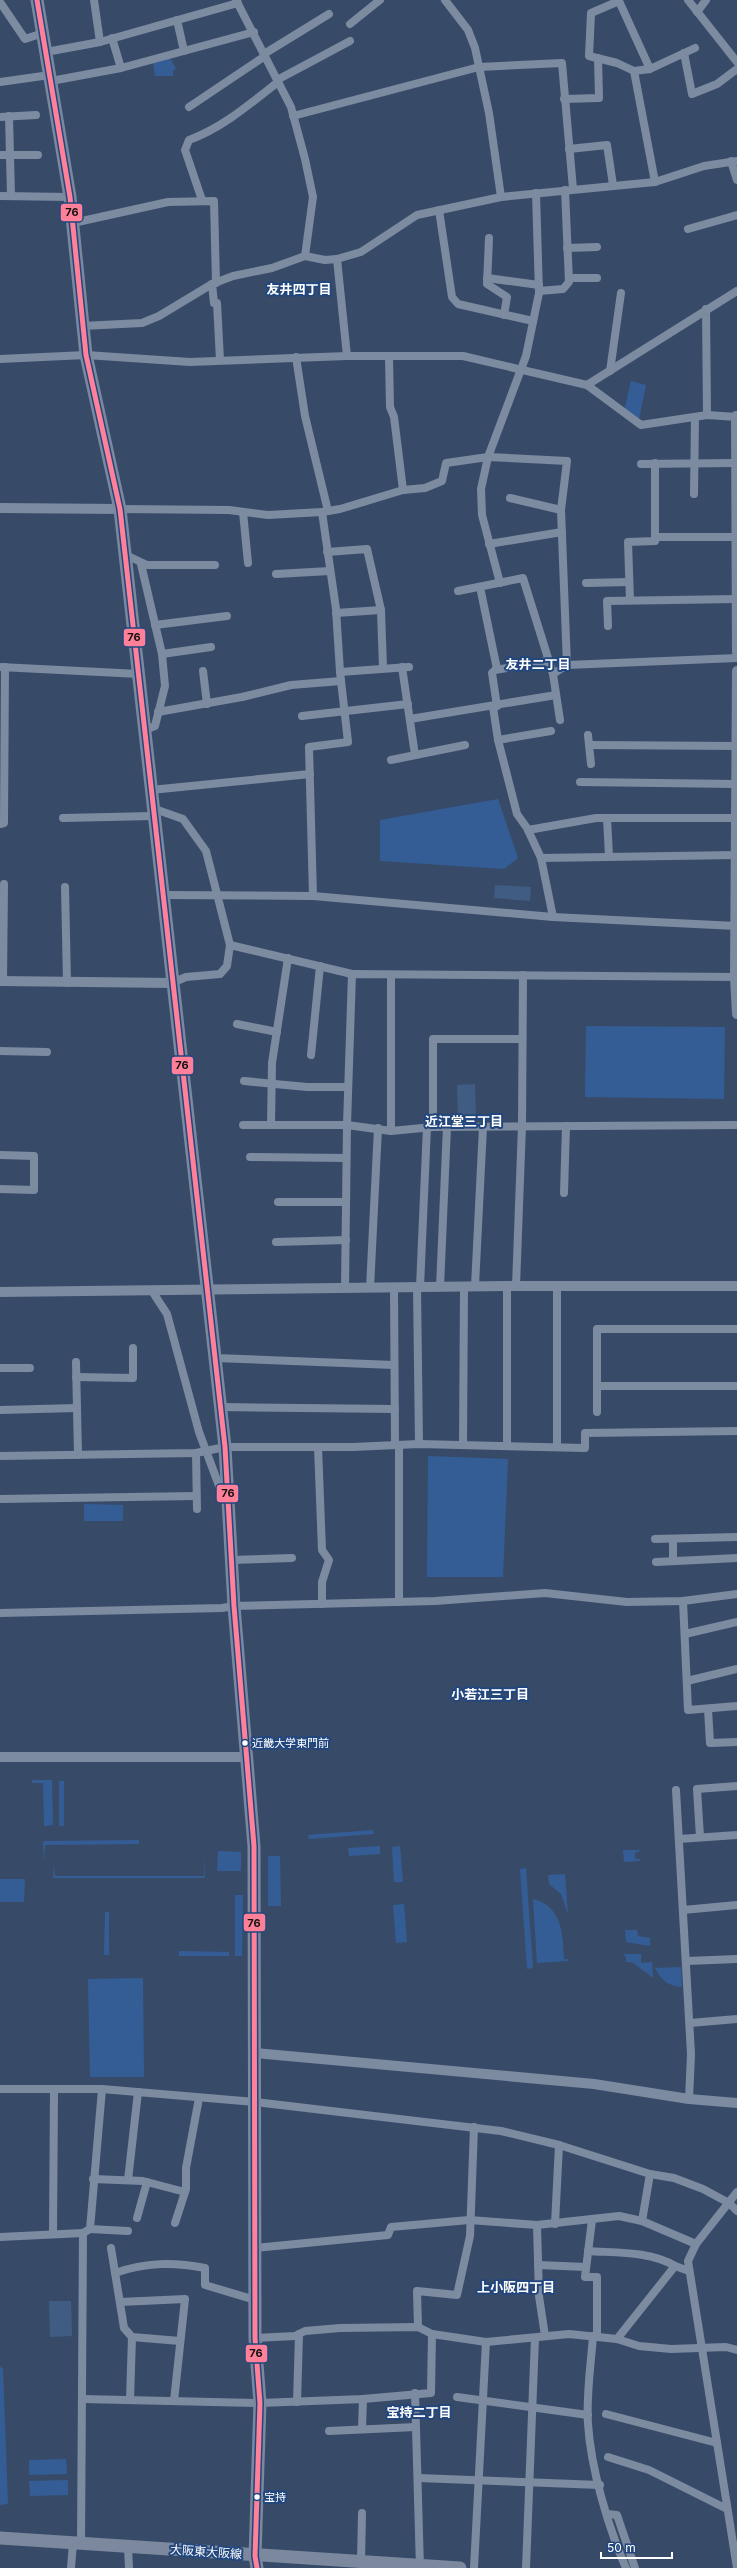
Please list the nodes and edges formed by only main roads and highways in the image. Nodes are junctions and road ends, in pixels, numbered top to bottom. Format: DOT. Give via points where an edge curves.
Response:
graph roads {
  1 [pos="37,0"];
  2 [pos="0,2538"];
  3 [pos="256,2562"];
  4 [pos="420,2567"];
  5 [pos="460,2568"];
  1 -- 3 [label="main road" via="70,197 86,355 120,509 126,555 150,790 225,1447 234,1606 254,1846 255,2338 260,2403"];
  2 -- 3 [label="main road, 大阪東大阪線" via="128,2547"];
  3 -- 4 [label="main road, 大阪東大阪線" via="361,2562"];
  4 -- 5 [label="main road, 大阪東大阪線"];
}
